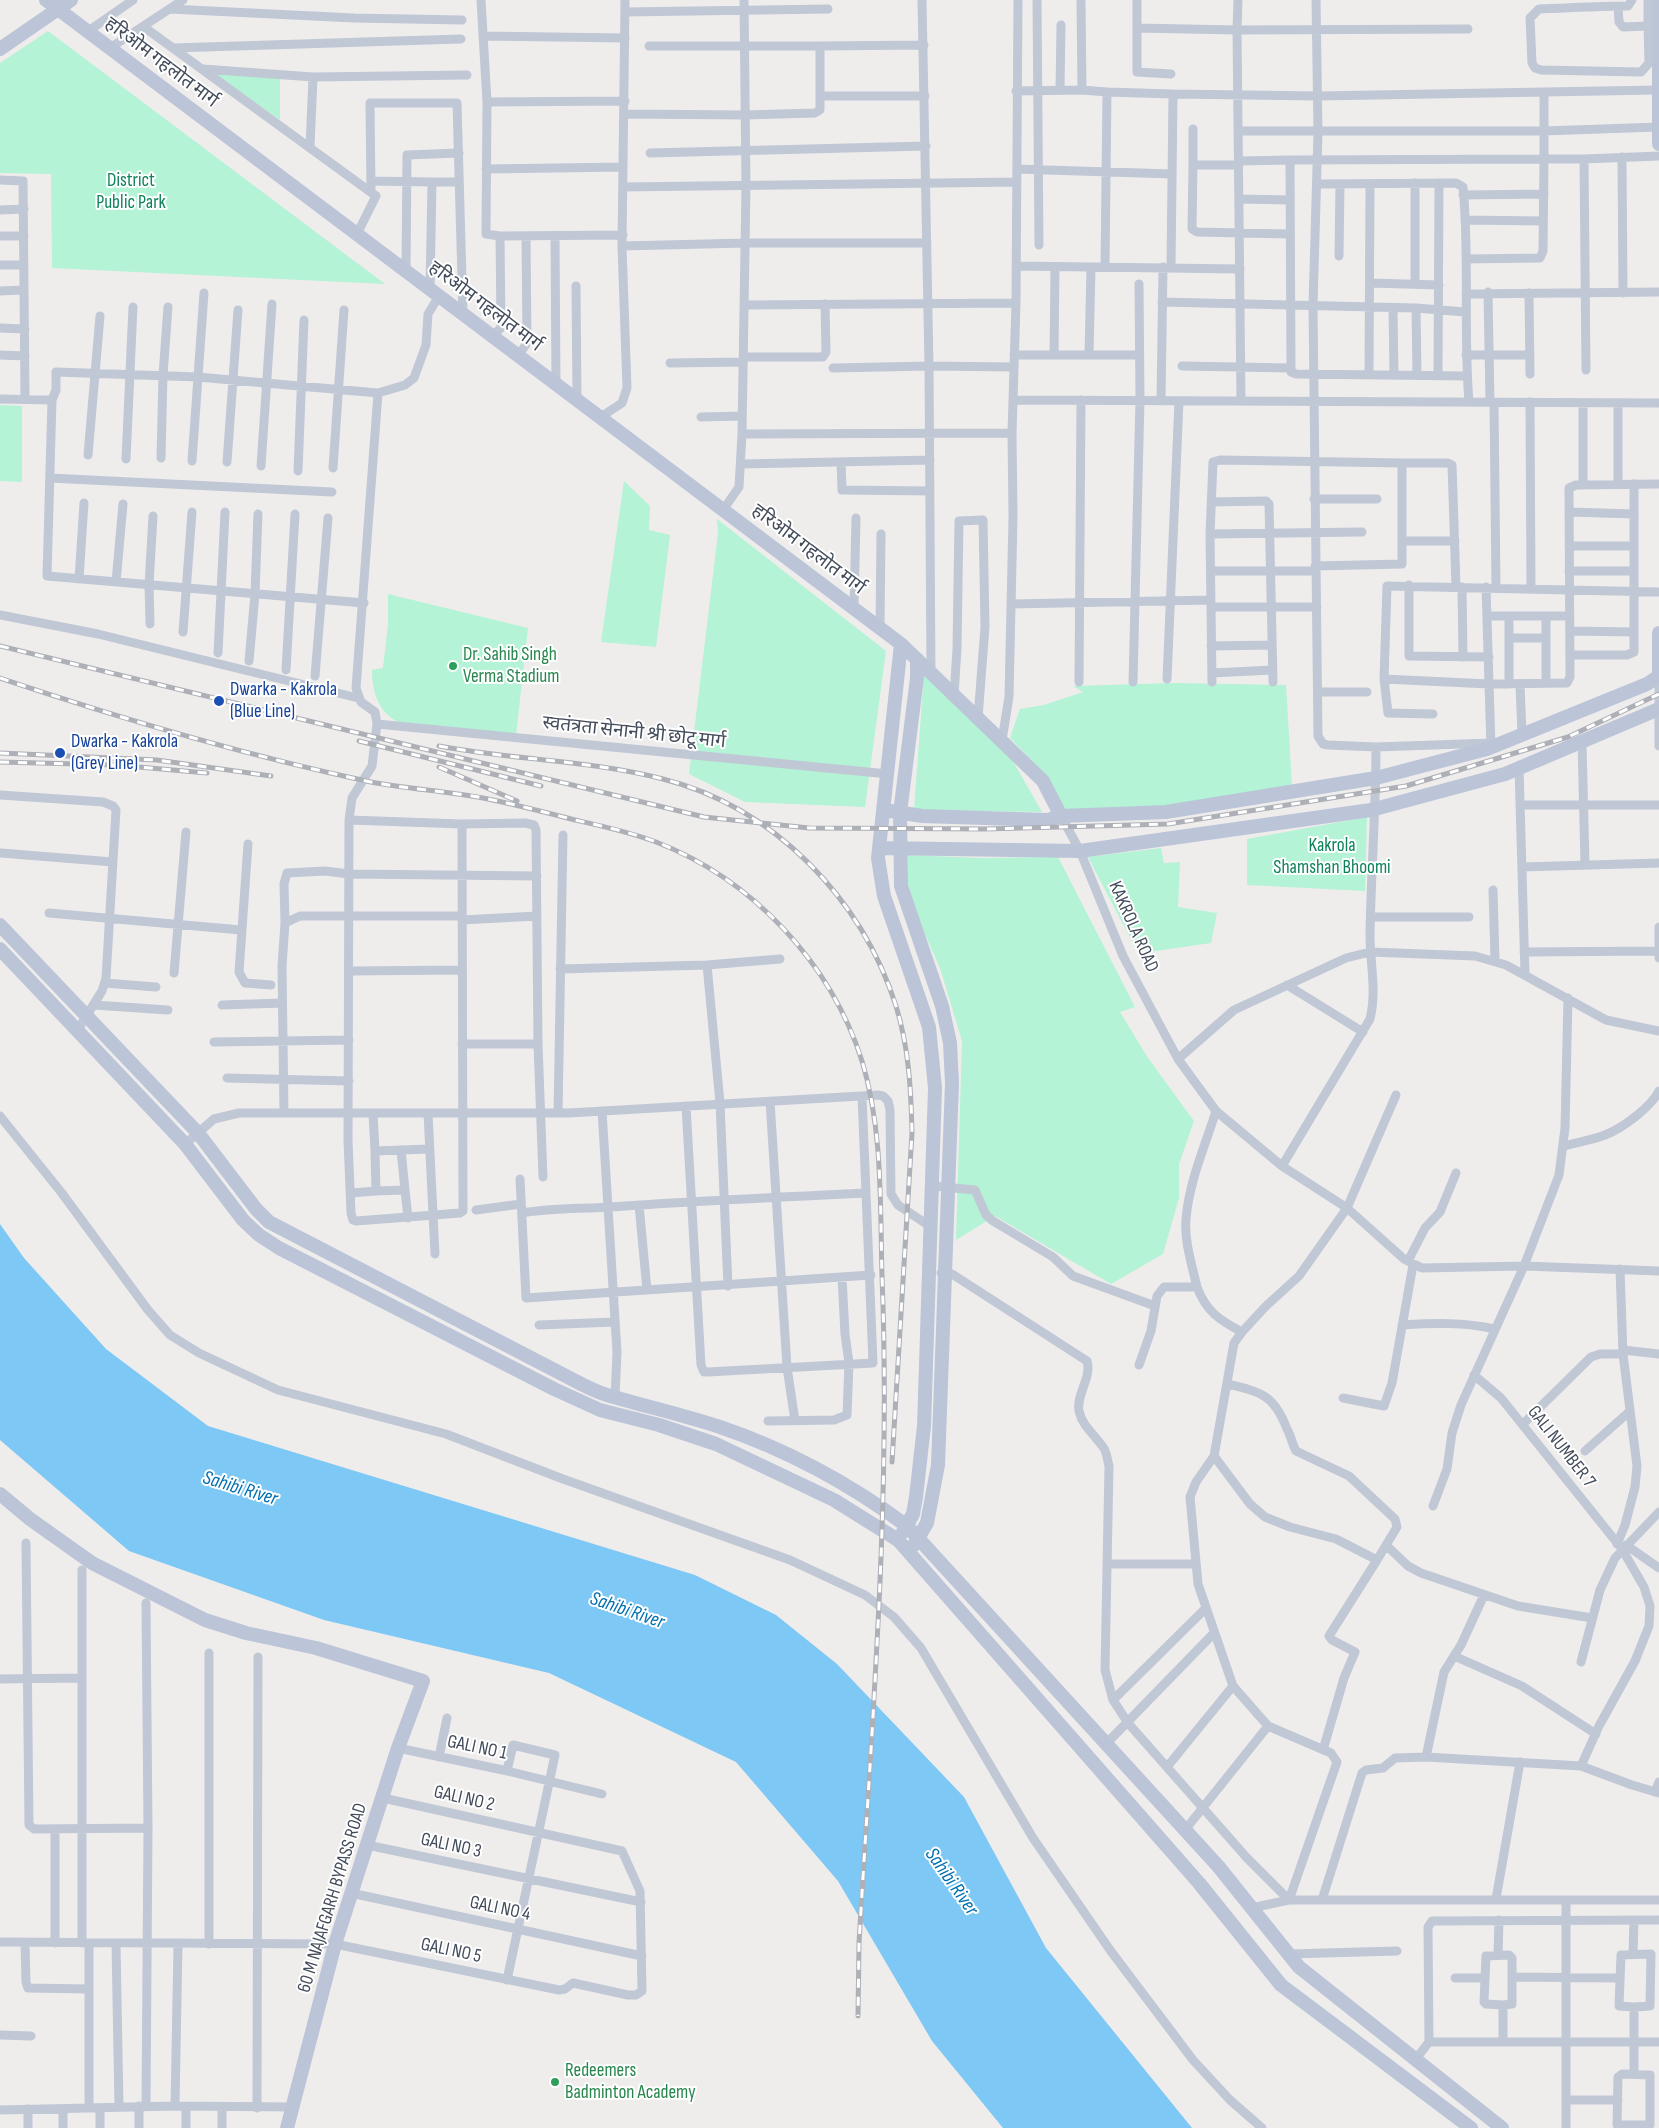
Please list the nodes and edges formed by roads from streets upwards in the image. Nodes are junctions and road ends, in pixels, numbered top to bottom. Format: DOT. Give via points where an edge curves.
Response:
graph roads {
  1 [pos="46,0"];
  2 [pos="71,0"];
  3 [pos="133,0"];
  4 [pos="183,0"];
  5 [pos="481,0"];
  6 [pos="625,0"];
  7 [pos="744,0"];
  8 [pos="922,0"];
  9 [pos="1018,0"];
  10 [pos="1038,0"];
  11 [pos="1081,0"];
  12 [pos="1137,0"];
  13 [pos="1238,0"];
  14 [pos="1316,0"];
  15 [pos="1632,0"];
  16 [pos="1654,2"];
  17 [pos="1578,4"];
  18 [pos="1618,6"];
  19 [pos="58,9"];
  20 [pos="170,9"];
  21 [pos="828,9"];
  22 [pos="744,11"];
  23 [pos="625,12"];
  24 [pos="462,20"];
  25 [pos="1061,25"];
  26 [pos="1648,26"];
  27 [pos="144,27"];
  28 [pos="1137,28"];
  29 [pos="1317,28"];
  30 [pos="1468,28"];
  31 [pos="1238,30"];
  32 [pos="88,32"];
  33 [pos="483,36"];
  34 [pos="625,38"];
  35 [pos="461,39"];
  36 [pos="924,44"];
  37 [pos="745,45"];
  38 [pos="649,46"];
  39 [pos="820,46"];
  40 [pos="110,48"];
  41 [pos="173,48"];
  42 [pos="0,49"];
  43 [pos="203,69"];
  44 [pos="1171,74"];
  45 [pos="467,76"];
  46 [pos="313,77"];
  47 [pos="1060,90"];
  48 [pos="1082,90"];
  49 [pos="1658,90"];
  50 [pos="1016,91"];
  51 [pos="1038,91"];
  52 [pos="1107,92"];
  53 [pos="1544,93"];
  54 [pos="1173,94"];
  55 [pos="821,96"];
  56 [pos="925,96"];
  57 [pos="1238,96"];
  58 [pos="1318,96"];
  59 [pos="625,101"];
  60 [pos="486,102"];
  61 [pos="625,114"];
  62 [pos="746,115"];
  63 [pos="1659,127"];
  64 [pos="1193,129"];
  65 [pos="1238,131"];
  66 [pos="1544,131"];
  67 [pos="1318,132"];
  68 [pos="1659,144"];
  69 [pos="926,146"];
  70 [pos="310,147"];
  71 [pos="746,150"];
  72 [pos="459,153"];
  73 [pos="650,153"];
  74 [pos="1659,156"];
  75 [pos="1622,157"];
  76 [pos="1584,158"];
  77 [pos="1544,159"];
  78 [pos="1290,160"];
  79 [pos="1318,162"];
  80 [pos="1239,163"];
  81 [pos="1193,165"];
  82 [pos="623,167"];
  83 [pos="1017,168"];
  84 [pos="486,169"];
  85 [pos="1038,169"];
  86 [pos="1106,171"];
  87 [pos="1172,174"];
  88 [pos="0,180"];
  89 [pos="371,181"];
  90 [pos="407,181"];
  91 [pos="432,182"];
  92 [pos="459,182"];
  93 [pos="1017,182"];
  94 [pos="1415,183"];
  95 [pos="1440,183"];
  96 [pos="927,184"];
  97 [pos="1317,184"];
  98 [pos="1340,184"];
  99 [pos="1370,184"];
  100 [pos="746,186"];
  101 [pos="623,187"];
  102 [pos="371,191"];
  103 [pos="1544,194"];
  104 [pos="1463,195"];
  105 [pos="1240,199"];
  106 [pos="1290,200"];
  107 [pos="24,209"];
  108 [pos="0,210"];
  109 [pos="1466,220"];
  110 [pos="1543,221"];
  111 [pos="1240,233"];
  112 [pos="357,234"];
  113 [pos="1289,234"];
  114 [pos="623,235"];
  115 [pos="0,236"];
  116 [pos="24,236"];
  117 [pos="500,236"];
  118 [pos="526,236"];
  119 [pos="555,236"];
  120 [pos="746,242"];
  121 [pos="927,243"];
  122 [pos="1038,245"];
  123 [pos="622,246"];
  124 [pos="1339,256"];
  125 [pos="1466,260"];
  126 [pos="0,265"];
  127 [pos="24,265"];
  128 [pos="1016,266"];
  129 [pos="1055,267"];
  130 [pos="1090,267"];
  131 [pos="1105,267"];
  132 [pos="1167,267"];
  133 [pos="1240,269"];
  134 [pos="406,271"];
  135 [pos="1370,283"];
  136 [pos="1138,284"];
  137 [pos="1415,284"];
  138 [pos="1439,285"];
  139 [pos="576,286"];
  140 [pos="24,290"];
  141 [pos="0,291"];
  142 [pos="1488,292"];
  143 [pos="1659,292"];
  144 [pos="204,293"];
  145 [pos="435,293"];
  146 [pos="1529,293"];
  147 [pos="1624,293"];
  148 [pos="1466,294"];
  149 [pos="1585,294"];
  150 [pos="1162,302"];
  151 [pos="928,303"];
  152 [pos="1016,303"];
  153 [pos="1240,303"];
  154 [pos="272,304"];
  155 [pos="825,304"];
  156 [pos="745,305"];
  157 [pos="1290,305"];
  158 [pos="1313,306"];
  159 [pos="133,307"];
  160 [pos="168,307"];
  161 [pos="1370,308"];
  162 [pos="1393,308"];
  163 [pos="1416,308"];
  164 [pos="238,310"];
  165 [pos="344,310"];
  166 [pos="1438,310"];
  167 [pos="1466,312"];
  168 [pos="463,314"];
  169 [pos="100,316"];
  170 [pos="304,320"];
  171 [pos="0,328"];
  172 [pos="25,328"];
  173 [pos="492,336"];
  174 [pos="0,355"];
  175 [pos="1054,355"];
  176 [pos="1089,355"];
  177 [pos="1140,355"];
  178 [pos="1466,355"];
  179 [pos="1489,355"];
  180 [pos="1530,355"];
  181 [pos="25,356"];
  182 [pos="518,356"];
  183 [pos="1014,356"];
  184 [pos="744,360"];
  185 [pos="670,363"];
  186 [pos="929,366"];
  187 [pos="1182,366"];
  188 [pos="1014,367"];
  189 [pos="833,368"];
  190 [pos="1241,368"];
  191 [pos="1290,368"];
  192 [pos="1586,370"];
  193 [pos="96,374"];
  194 [pos="131,374"];
  195 [pos="1314,374"];
  196 [pos="1530,374"];
  197 [pos="163,375"];
  198 [pos="1369,375"];
  199 [pos="1394,375"];
  200 [pos="1417,375"];
  201 [pos="1438,375"];
  202 [pos="1467,376"];
  203 [pos="198,377"];
  204 [pos="232,380"];
  205 [pos="267,382"];
  206 [pos="300,385"];
  207 [pos="556,385"];
  208 [pos="337,389"];
  209 [pos="378,392"];
  210 [pos="0,399"];
  211 [pos="25,399"];
  212 [pos="52,400"];
  213 [pos="1013,400"];
  214 [pos="1081,400"];
  215 [pos="1140,400"];
  216 [pos="1161,400"];
  217 [pos="1179,400"];
  218 [pos="577,401"];
  219 [pos="1241,401"];
  220 [pos="1314,401"];
  221 [pos="1469,402"];
  222 [pos="1492,402"];
  223 [pos="1530,402"];
  224 [pos="1583,402"];
  225 [pos="1618,403"];
  226 [pos="1659,403"];
  227 [pos="742,416"];
  228 [pos="701,417"];
  229 [pos="600,418"];
  230 [pos="930,432"];
  231 [pos="1012,433"];
  232 [pos="742,434"];
  233 [pos="88,455"];
  234 [pos="161,458"];
  235 [pos="126,459"];
  236 [pos="930,460"];
  237 [pos="192,461"];
  238 [pos="227,462"];
  239 [pos="841,462"];
  240 [pos="1315,462"];
  241 [pos="1402,463"];
  242 [pos="741,464"];
  243 [pos="261,466"];
  244 [pos="333,468"];
  245 [pos="298,471"];
  246 [pos="50,478"];
  247 [pos="1583,484"];
  248 [pos="1618,484"];
  249 [pos="1634,484"];
  250 [pos="1659,484"];
  251 [pos="930,491"];
  252 [pos="332,492"];
  253 [pos="1314,499"];
  254 [pos="1377,499"];
  255 [pos="1211,502"];
  256 [pos="84,503"];
  257 [pos="123,504"];
  258 [pos="723,510"];
  259 [pos="192,512"];
  260 [pos="225,512"];
  261 [pos="1569,512"];
  262 [pos="258,514"];
  263 [pos="295,514"];
  264 [pos="1634,514"];
  265 [pos="153,516"];
  266 [pos="328,518"];
  267 [pos="856,518"];
  268 [pos="1314,532"];
  269 [pos="1362,532"];
  270 [pos="1270,533"];
  271 [pos="881,534"];
  272 [pos="1210,534"];
  273 [pos="1402,541"];
  274 [pos="1455,541"];
  275 [pos="1569,546"];
  276 [pos="1634,546"];
  277 [pos="1315,569"];
  278 [pos="1211,571"];
  279 [pos="1270,571"];
  280 [pos="1570,571"];
  281 [pos="1634,571"];
  282 [pos="79,579"];
  283 [pos="116,582"];
  284 [pos="149,585"];
  285 [pos="1409,585"];
  286 [pos="1459,586"];
  287 [pos="1491,587"];
  288 [pos="187,588"];
  289 [pos="1532,588"];
  290 [pos="1570,590"];
  291 [pos="221,591"];
  292 [pos="1634,591"];
  293 [pos="1659,592"];
  294 [pos="255,594"];
  295 [pos="291,597"];
  296 [pos="322,600"];
  297 [pos="1171,600"];
  298 [pos="1135,602"];
  299 [pos="364,603"];
  300 [pos="1011,604"];
  301 [pos="1081,604"];
  302 [pos="1211,604"];
  303 [pos="854,607"];
  304 [pos="1271,607"];
  305 [pos="1317,607"];
  306 [pos="0,615"];
  307 [pos="1488,616"];
  308 [pos="1509,616"];
  309 [pos="1546,616"];
  310 [pos="1570,616"];
  311 [pos="150,624"];
  312 [pos="880,628"];
  313 [pos="1570,631"];
  314 [pos="183,632"];
  315 [pos="1634,632"];
  316 [pos="1659,633"];
  317 [pos="1509,638"];
  318 [pos="1546,638"];
  319 [pos="901,644"];
  320 [pos="1272,645"];
  321 [pos="1211,646"];
  322 [pos="218,653"];
  323 [pos="1570,656"];
  324 [pos="1463,657"];
  325 [pos="1489,657"];
  326 [pos="917,659"];
  327 [pos="249,661"];
  328 [pos="286,670"];
  329 [pos="1272,670"];
  330 [pos="931,673"];
  331 [pos="315,676"];
  332 [pos="1659,676"];
  333 [pos="1167,678"];
  334 [pos="1384,680"];
  335 [pos="1079,682"];
  336 [pos="1133,682"];
  337 [pos="1272,682"];
  338 [pos="1489,684"];
  339 [pos="1509,684"];
  340 [pos="1520,684"];
  341 [pos="1546,684"];
  342 [pos="1318,692"];
  343 [pos="1367,692"];
  344 [pos="954,695"];
  345 [pos="358,698"];
  346 [pos="1659,710"];
  347 [pos="1433,714"];
  348 [pos="978,718"];
  349 [pos="377,724"];
  350 [pos="1522,734"];
  351 [pos="1002,740"];
  352 [pos="1582,742"];
  353 [pos="1491,745"];
  354 [pos="1659,746"];
  355 [pos="1376,747"];
  356 [pos="1519,768"];
  357 [pos="888,774"];
  358 [pos="1376,778"];
  359 [pos="0,795"];
  360 [pos="1520,805"];
  361 [pos="1584,805"];
  362 [pos="1659,805"];
  363 [pos="1376,808"];
  364 [pos="883,810"];
  365 [pos="900,813"];
  366 [pos="1061,816"];
  367 [pos="349,820"];
  368 [pos="462,824"];
  369 [pos="186,832"];
  370 [pos="563,835"];
  371 [pos="248,844"];
  372 [pos="879,848"];
  373 [pos="899,850"];
  374 [pos="1080,851"];
  375 [pos="1,853"];
  376 [pos="113,862"];
  377 [pos="1659,863"];
  378 [pos="1585,865"];
  379 [pos="1522,866"];
  380 [pos="349,874"];
  381 [pos="462,874"];
  382 [pos="537,876"];
  383 [pos="1493,890"];
  384 [pos="49,913"];
  385 [pos="349,916"];
  386 [pos="537,916"];
  387 [pos="1371,917"];
  388 [pos="1469,917"];
  389 [pos="462,918"];
  390 [pos="109,920"];
  391 [pos="285,923"];
  392 [pos="178,925"];
  393 [pos="0,926"];
  394 [pos="1659,927"];
  395 [pos="242,930"];
  396 [pos="0,949"];
  397 [pos="1658,951"];
  398 [pos="1370,952"];
  399 [pos="1524,952"];
  400 [pos="1659,958"];
  401 [pos="780,959"];
  402 [pos="1495,960"];
  403 [pos="707,965"];
  404 [pos="560,969"];
  405 [pos="462,970"];
  406 [pos="349,971"];
  407 [pos="174,973"];
  408 [pos="1525,974"];
  409 [pos="105,983"];
  410 [pos="271,985"];
  411 [pos="1287,985"];
  412 [pos="156,987"];
  413 [pos="1568,998"];
  414 [pos="282,1003"];
  415 [pos="222,1005"];
  416 [pos="91,1010"];
  417 [pos="168,1010"];
  418 [pos="76,1031"];
  419 [pos="1659,1031"];
  420 [pos="1363,1032"];
  421 [pos="349,1040"];
  422 [pos="283,1041"];
  423 [pos="214,1042"];
  424 [pos="462,1044"];
  425 [pos="538,1044"];
  426 [pos="1178,1059"];
  427 [pos="227,1078"];
  428 [pos="284,1079"];
  429 [pos="349,1081"];
  430 [pos="1659,1091"];
  431 [pos="1396,1095"];
  432 [pos="862,1096"];
  433 [pos="770,1101"];
  434 [pos="720,1103"];
  435 [pos="686,1106"];
  436 [pos="602,1111"];
  437 [pos="1216,1111"];
  438 [pos="462,1112"];
  439 [pos="284,1113"];
  440 [pos="350,1113"];
  441 [pos="373,1113"];
  442 [pos="428,1113"];
  443 [pos="540,1113"];
  444 [pos="558,1113"];
  445 [pos="0,1116"];
  446 [pos="198,1133"];
  447 [pos="185,1144"];
  448 [pos="1564,1146"];
  449 [pos="401,1150"];
  450 [pos="429,1150"];
  451 [pos="375,1151"];
  452 [pos="1282,1166"];
  453 [pos="1456,1174"];
  454 [pos="543,1177"];
  455 [pos="520,1179"];
  456 [pos="933,1186"];
  457 [pos="949,1187"];
  458 [pos="405,1190"];
  459 [pos="376,1191"];
  460 [pos="351,1193"];
  461 [pos="866,1193"];
  462 [pos="776,1197"];
  463 [pos="692,1200"];
  464 [pos="726,1201"];
  465 [pos="639,1205"];
  466 [pos="607,1207"];
  467 [pos="522,1208"];
  468 [pos="1347,1208"];
  469 [pos="476,1210"];
  470 [pos="432,1216"];
  471 [pos="408,1218"];
  472 [pos="931,1227"];
  473 [pos="435,1254"];
  474 [pos="1411,1263"];
  475 [pos="1524,1266"];
  476 [pos="1620,1269"];
  477 [pos="1659,1271"];
  478 [pos="930,1272"];
  479 [pos="944,1273"];
  480 [pos="871,1275"];
  481 [pos="842,1277"];
  482 [pos="782,1283"];
  483 [pos="728,1286"];
  484 [pos="1197,1287"];
  485 [pos="697,1288"];
  486 [pos="647,1290"];
  487 [pos="612,1291"];
  488 [pos="1155,1306"];
  489 [pos="614,1322"];
  490 [pos="539,1325"];
  491 [pos="1402,1325"];
  492 [pos="1495,1329"];
  493 [pos="1242,1332"];
  494 [pos="1623,1352"];
  495 [pos="1659,1354"];
  496 [pos="849,1363"];
  497 [pos="1139,1366"];
  498 [pos="787,1367"];
  499 [pos="1474,1375"];
  500 [pos="1228,1384"];
  501 [pos="615,1397"];
  502 [pos="1343,1398"];
  503 [pos="1630,1411"];
  504 [pos="768,1421"];
  505 [pos="795,1421"];
  506 [pos="1523,1424"];
  507 [pos="1585,1450"];
  508 [pos="1214,1456"];
  509 [pos="0,1494"];
  510 [pos="1433,1506"];
  511 [pos="1659,1512"];
  512 [pos="907,1526"];
  513 [pos="919,1538"];
  514 [pos="898,1540"];
  515 [pos="26,1543"];
  516 [pos="1386,1545"];
  517 [pos="1622,1546"];
  518 [pos="910,1552"];
  519 [pos="1378,1560"];
  520 [pos="1107,1564"];
  521 [pos="1196,1564"];
  522 [pos="1659,1568"];
  523 [pos="82,1570"];
  524 [pos="1484,1595"];
  525 [pos="146,1603"];
  526 [pos="1205,1609"];
  527 [pos="1592,1618"];
  528 [pos="1214,1633"];
  529 [pos="209,1653"];
  530 [pos="1454,1656"];
  531 [pos="258,1657"];
  532 [pos="1581,1662"];
  533 [pos="81,1678"];
  534 [pos="0,1679"];
  535 [pos="26,1679"];
  536 [pos="1233,1686"];
  537 [pos="1113,1700"];
  538 [pos="447,1718"];
  539 [pos="1128,1723"];
  540 [pos="1268,1726"];
  541 [pos="1596,1734"];
  542 [pos="1106,1744"];
  543 [pos="398,1748"];
  544 [pos="1323,1750"];
  545 [pos="439,1757"];
  546 [pos="1426,1757"];
  547 [pos="1520,1762"];
  548 [pos="1581,1766"];
  549 [pos="1167,1767"];
  550 [pos="507,1771"];
  551 [pos="548,1781"];
  552 [pos="1659,1782"];
  553 [pos="1657,1793"];
  554 [pos="602,1794"];
  555 [pos="383,1798"];
  556 [pos="1204,1807"];
  557 [pos="81,1828"];
  558 [pos="148,1828"];
  559 [pos="55,1829"];
  560 [pos="1184,1830"];
  561 [pos="538,1833"];
  562 [pos="367,1845"];
  563 [pos="529,1878"];
  564 [pos="351,1893"];
  565 [pos="1496,1899"];
  566 [pos="1290,1900"];
  567 [pos="1322,1900"];
  568 [pos="1566,1900"];
  569 [pos="1659,1900"];
  570 [pos="640,1902"];
  571 [pos="1251,1908"];
  572 [pos="1498,1920"];
  573 [pos="1566,1920"];
  574 [pos="1634,1920"];
  575 [pos="1659,1920"];
  576 [pos="518,1930"];
  577 [pos="0,1942"];
  578 [pos="25,1943"];
  579 [pos="55,1943"];
  580 [pos="86,1944"];
  581 [pos="116,1944"];
  582 [pos="147,1944"];
  583 [pos="178,1944"];
  584 [pos="209,1944"];
  585 [pos="257,1944"];
  586 [pos="335,1944"];
  587 [pos="1397,1952"];
  588 [pos="1288,1954"];
  589 [pos="1633,1954"];
  590 [pos="642,1956"];
  591 [pos="1498,1956"];
  592 [pos="1655,1976"];
  593 [pos="1512,1977"];
  594 [pos="1565,1977"];
  595 [pos="1455,1978"];
  596 [pos="1484,1978"];
  597 [pos="1620,1978"];
  598 [pos="507,1980"];
  599 [pos="89,1989"];
  600 [pos="1502,2005"];
  601 [pos="1634,2007"];
  602 [pos="0,2035"];
  603 [pos="31,2036"];
  604 [pos="1429,2042"];
  605 [pos="1503,2042"];
  606 [pos="1565,2042"];
  607 [pos="1634,2042"];
  608 [pos="1659,2042"];
  609 [pos="1415,2060"];
  610 [pos="1634,2074"];
  611 [pos="1566,2100"];
  612 [pos="1618,2100"];
  613 [pos="1655,2100"];
  614 [pos="142,2106"];
  615 [pos="175,2106"];
  616 [pos="186,2106"];
  617 [pos="119,2107"];
  618 [pos="293,2107"];
  619 [pos="89,2108"];
  620 [pos="100,2108"];
  621 [pos="222,2108"];
  622 [pos="257,2108"];
  623 [pos="28,2109"];
  624 [pos="63,2109"];
  625 [pos="0,2110"];
  626 [pos="1632,2127"];
  627 [pos="28,2128"];
  628 [pos="63,2128"];
  629 [pos="100,2128"];
  630 [pos="139,2128"];
  631 [pos="186,2128"];
  632 [pos="222,2128"];
  633 [pos="287,2128"];
  634 [pos="1262,2128"];
  635 [pos="1471,2128"];
  636 [pos="1502,2128"];
  637 [pos="1566,2128"];
  1 -- 19 [label="street, हरिओम गहलोत मार्ग"];
  2 -- 19 [label="street"];
  3 -- 32 [label="street"];
  4 -- 20 [label="street"];
  5 -- 33 [label="street"];
  6 -- 23 [label="street"];
  7 -- 22 [label="street"];
  8 -- 36 [label="street"];
  9 -- 50 [label="street"];
  10 -- 51 [label="street"];
  11 -- 48 [label="street"];
  12 -- 28 [label="street"];
  13 -- 31 [label="street"];
  14 -- 29 [label="street"];
  15 -- 18 [label="street" via="1628,6"];
  16 -- 26 [label="street"];
  16 -- 49 [label="street"];
  17 -- 18 [label="street"];
  17 -- 26 [label="street" via="1539,9 1530,18 1535,68 1642,72 1649,63"];
  18 -- 26 [label="street" via="1619,22 1623,27"];
  19 -- 32 [label="street, हरिओम गहलोत मार्ग"];
  19 -- 42 [label="street"];
  20 -- 24 [label="street"];
  20 -- 27 [label="street"];
  21 -- 22 [label="street"];
  22 -- 23 [label="street"];
  22 -- 37 [label="street"];
  23 -- 34 [label="street"];
  25 -- 47 [label="street"];
  27 -- 40 [label="street"];
  27 -- 41 [label="street"];
  28 -- 31 [label="street"];
  28 -- 44 [label="street" via="1137,72"];
  29 -- 30 [label="street"];
  29 -- 31 [label="street"];
  29 -- 58 [label="street"];
  31 -- 57 [label="street"];
  32 -- 40 [label="street, हरिओम गहलोत मार्ग"];
  33 -- 34 [label="street"];
  33 -- 60 [label="street"];
  34 -- 59 [label="street"];
  35 -- 41 [label="street"];
  36 -- 39 [label="street"];
  36 -- 56 [label="street"];
  37 -- 38 [label="street"];
  37 -- 39 [label="street"];
  37 -- 62 [label="street"];
  39 -- 55 [label="street"];
  40 -- 112 [label="street, हरिओम गहलोत मार्ग"];
  41 -- 43 [label="street"];
  43 -- 46 [label="street"];
  43 -- 70 [label="street"];
  45 -- 46 [label="street"];
  46 -- 70 [label="street"];
  47 -- 48 [label="street"];
  47 -- 51 [label="street"];
  48 -- 52 [label="street"];
  49 -- 53 [label="street"];
  49 -- 63 [label="street"];
  50 -- 51 [label="street"];
  50 -- 83 [label="street"];
  51 -- 85 [label="street"];
  52 -- 54 [label="street"];
  52 -- 86 [label="street"];
  53 -- 58 [label="street"];
  53 -- 66 [label="street"];
  54 -- 57 [label="street"];
  54 -- 87 [label="street"];
  55 -- 56 [label="street"];
  55 -- 62 [label="street" via="821,107 817,112"];
  56 -- 69 [label="street"];
  57 -- 58 [label="street"];
  57 -- 65 [label="street"];
  58 -- 67 [label="street"];
  59 -- 60 [label="street"];
  59 -- 61 [label="street"];
  60 -- 84 [label="street"];
  61 -- 62 [label="street"];
  61 -- 82 [label="street"];
  62 -- 71 [label="street"];
  63 -- 66 [label="street"];
  63 -- 68 [label="street"];
  64 -- 81 [label="street"];
  65 -- 67 [label="street"];
  65 -- 80 [label="street"];
  66 -- 67 [label="street"];
  66 -- 77 [label="street"];
  67 -- 79 [label="street"];
  69 -- 71 [label="street"];
  69 -- 96 [label="street"];
  70 -- 102 [label="street"];
  71 -- 73 [label="street"];
  71 -- 100 [label="street"];
  72 -- 89 [label="street" via="457,103 370,102"];
  72 -- 90 [label="street" via="407,155"];
  72 -- 92 [label="street"];
  74 -- 75 [label="street"];
  75 -- 76 [label="street"];
  75 -- 147 [label="street"];
  76 -- 77 [label="street"];
  76 -- 149 [label="street"];
  77 -- 79 [label="street"];
  77 -- 103 [label="street"];
  78 -- 79 [label="street"];
  78 -- 80 [label="street"];
  78 -- 106 [label="street"];
  79 -- 97 [label="street"];
  80 -- 81 [label="street"];
  80 -- 105 [label="street"];
  81 -- 111 [label="street" via="1192,229 1197,232"];
  82 -- 84 [label="street"];
  82 -- 101 [label="street"];
  83 -- 85 [label="street"];
  83 -- 93 [label="street"];
  84 -- 117 [label="street" via="486,234"];
  85 -- 86 [label="street"];
  85 -- 122 [label="street"];
  86 -- 87 [label="street"];
  86 -- 131 [label="street"];
  87 -- 132 [label="street"];
  88 -- 107 [label="street" via="23,181"];
  89 -- 90 [label="street"];
  89 -- 102 [label="street"];
  90 -- 91 [label="street"];
  90 -- 134 [label="street"];
  91 -- 92 [label="street"];
  91 -- 145 [label="street"];
  92 -- 168 [label="street"];
  93 -- 96 [label="street"];
  93 -- 128 [label="street"];
  94 -- 95 [label="street"];
  94 -- 99 [label="street"];
  94 -- 137 [label="street"];
  95 -- 104 [label="street" via="1460,184"];
  95 -- 138 [label="street"];
  96 -- 100 [label="street"];
  96 -- 121 [label="street"];
  97 -- 98 [label="street"];
  97 -- 158 [label="street"];
  98 -- 99 [label="street"];
  98 -- 124 [label="street"];
  99 -- 135 [label="street"];
  100 -- 101 [label="street"];
  100 -- 120 [label="street"];
  101 -- 114 [label="street"];
  102 -- 112 [label="street" via="376,196"];
  103 -- 104 [label="street"];
  103 -- 110 [label="street"];
  104 -- 109 [label="street"];
  105 -- 106 [label="street"];
  105 -- 111 [label="street"];
  106 -- 113 [label="street"];
  107 -- 108 [label="street"];
  107 -- 116 [label="street"];
  109 -- 110 [label="street"];
  109 -- 125 [label="street"];
  110 -- 125 [label="street" via="1540,258"];
  111 -- 113 [label="street"];
  111 -- 133 [label="street"];
  112 -- 134 [label="street, हरिओम गहलोत मार्ग"];
  113 -- 157 [label="street"];
  114 -- 119 [label="street"];
  114 -- 123 [label="street"];
  115 -- 116 [label="street"];
  116 -- 127 [label="street"];
  117 -- 118 [label="street"];
  117 -- 173 [label="street" via="501,328"];
  118 -- 119 [label="street"];
  118 -- 182 [label="street" via="527,343"];
  119 -- 207 [label="street"];
  120 -- 121 [label="street"];
  120 -- 123 [label="street"];
  120 -- 156 [label="street"];
  121 -- 151 [label="street"];
  123 -- 229 [label="street" via="626,397"];
  125 -- 148 [label="street"];
  126 -- 127 [label="street"];
  127 -- 140 [label="street"];
  128 -- 129 [label="street"];
  128 -- 152 [label="street"];
  129 -- 130 [label="street"];
  129 -- 175 [label="street"];
  130 -- 131 [label="street"];
  130 -- 176 [label="street"];
  131 -- 132 [label="street"];
  132 -- 133 [label="street"];
  132 -- 150 [label="street"];
  133 -- 153 [label="street"];
  134 -- 145 [label="street, हरिओम गहलोत मार्ग"];
  135 -- 137 [label="street"];
  135 -- 161 [label="street"];
  136 -- 177 [label="street"];
  137 -- 138 [label="street"];
  138 -- 166 [label="street"];
  139 -- 218 [label="street"];
  140 -- 141 [label="street"];
  140 -- 172 [label="street"];
  142 -- 146 [label="street"];
  142 -- 148 [label="street"];
  142 -- 179 [label="street"];
  143 -- 147 [label="street"];
  144 -- 203 [label="street"];
  145 -- 168 [label="street, हरिओम गहलोत मार्ग"];
  145 -- 209 [label="street" via="428,314 426,345 414,378 405,385"];
  146 -- 149 [label="street"];
  146 -- 180 [label="street"];
  147 -- 149 [label="street"];
  148 -- 167 [label="street"];
  149 -- 192 [label="street"];
  150 -- 153 [label="street"];
  150 -- 216 [label="street"];
  151 -- 152 [label="street"];
  151 -- 155 [label="street"];
  151 -- 186 [label="street"];
  152 -- 183 [label="street"];
  153 -- 157 [label="street"];
  153 -- 190 [label="street"];
  154 -- 205 [label="street"];
  155 -- 156 [label="street"];
  155 -- 184 [label="street" via="826,352 823,357"];
  156 -- 184 [label="street"];
  157 -- 158 [label="street"];
  157 -- 191 [label="street"];
  158 -- 161 [label="street"];
  158 -- 195 [label="street"];
  159 -- 194 [label="street"];
  160 -- 197 [label="street"];
  161 -- 162 [label="street"];
  161 -- 198 [label="street"];
  162 -- 163 [label="street"];
  162 -- 199 [label="street"];
  163 -- 166 [label="street"];
  163 -- 200 [label="street"];
  164 -- 204 [label="street"];
  165 -- 208 [label="street"];
  166 -- 167 [label="street"];
  166 -- 201 [label="street"];
  167 -- 178 [label="street"];
  168 -- 173 [label="street, हरिओम गहलोत मार्ग"];
  169 -- 193 [label="street"];
  170 -- 206 [label="street"];
  171 -- 172 [label="street"];
  172 -- 181 [label="street"];
  173 -- 182 [label="street, हरिओम गहलोत मार्ग"];
  174 -- 181 [label="street"];
  175 -- 176 [label="street"];
  175 -- 183 [label="street"];
  176 -- 177 [label="street"];
  177 -- 215 [label="street"];
  178 -- 179 [label="street"];
  178 -- 202 [label="street"];
  179 -- 180 [label="street"];
  179 -- 222 [label="street"];
  180 -- 196 [label="street"];
  181 -- 211 [label="street"];
  182 -- 207 [label="street, हरिओम गहलोत मार्ग"];
  183 -- 188 [label="street"];
  184 -- 185 [label="street"];
  184 -- 227 [label="street"];
  186 -- 188 [label="street"];
  186 -- 189 [label="street"];
  186 -- 230 [label="street"];
  187 -- 190 [label="street"];
  188 -- 213 [label="street"];
  190 -- 191 [label="street"];
  190 -- 219 [label="street"];
  191 -- 195 [label="street" via="1293,374"];
  193 -- 194 [label="street"];
  193 -- 212 [label="street" via="56,372 56,390"];
  193 -- 233 [label="street"];
  194 -- 197 [label="street"];
  194 -- 235 [label="street"];
  195 -- 198 [label="street"];
  195 -- 220 [label="street"];
  197 -- 203 [label="street"];
  197 -- 234 [label="street"];
  198 -- 199 [label="street"];
  199 -- 200 [label="street"];
  200 -- 201 [label="street"];
  201 -- 202 [label="street"];
  202 -- 221 [label="street"];
  203 -- 204 [label="street"];
  203 -- 237 [label="street"];
  204 -- 205 [label="street"];
  204 -- 238 [label="street"];
  205 -- 206 [label="street"];
  205 -- 243 [label="street"];
  206 -- 208 [label="street"];
  206 -- 245 [label="street"];
  207 -- 218 [label="street, हरिओम गहलोत मार्ग"];
  208 -- 209 [label="street"];
  208 -- 244 [label="street"];
  209 -- 299 [label="street"];
  210 -- 211 [label="street"];
  211 -- 212 [label="street"];
  212 -- 246 [label="street"];
  213 -- 214 [label="street"];
  213 -- 231 [label="street"];
  214 -- 215 [label="street"];
  214 -- 301 [label="street"];
  215 -- 216 [label="street"];
  215 -- 298 [label="street"];
  216 -- 217 [label="street"];
  217 -- 219 [label="street"];
  217 -- 297 [label="street"];
  218 -- 229 [label="street, हरिओम गहलोत मार्ग"];
  219 -- 220 [label="street"];
  220 -- 221 [label="street"];
  220 -- 240 [label="street"];
  221 -- 222 [label="street"];
  222 -- 223 [label="street"];
  222 -- 287 [label="street"];
  223 -- 224 [label="street"];
  223 -- 289 [label="street"];
  224 -- 225 [label="street"];
  224 -- 247 [label="street"];
  225 -- 226 [label="street"];
  225 -- 248 [label="street"];
  227 -- 228 [label="street"];
  227 -- 232 [label="street"];
  229 -- 258 [label="street, हरिओम गहलोत मार्ग"];
  230 -- 231 [label="street"];
  230 -- 232 [label="street"];
  230 -- 236 [label="street"];
  231 -- 300 [label="street"];
  232 -- 242 [label="street"];
  236 -- 239 [label="street"];
  236 -- 251 [label="street"];
  239 -- 242 [label="street"];
  239 -- 251 [label="street" via="842,490"];
  240 -- 241 [label="street"];
  240 -- 253 [label="street"];
  240 -- 255 [label="street" via="1216,460 1212,466"];
  241 -- 273 [label="street"];
  241 -- 274 [label="street" via="1448,463 1452,466"];
  242 -- 258 [label="street" via="739,487"];
  246 -- 252 [label="street"];
  246 -- 282 [label="street" via="47,576"];
  247 -- 248 [label="street"];
  247 -- 261 [label="street" via="1569,488"];
  248 -- 249 [label="street"];
  249 -- 250 [label="street"];
  249 -- 264 [label="street"];
  251 -- 330 [label="street"];
  253 -- 254 [label="street"];
  253 -- 268 [label="street"];
  255 -- 270 [label="street" via="1268,502"];
  255 -- 272 [label="street"];
  256 -- 282 [label="street"];
  257 -- 283 [label="street"];
  258 -- 303 [label="street, हरिओम गहलोत मार्ग"];
  259 -- 288 [label="street"];
  260 -- 291 [label="street"];
  261 -- 264 [label="street"];
  261 -- 275 [label="street"];
  262 -- 294 [label="street"];
  263 -- 295 [label="street"];
  264 -- 276 [label="street"];
  265 -- 284 [label="street"];
  266 -- 296 [label="street"];
  267 -- 303 [label="street"];
  268 -- 269 [label="street"];
  268 -- 270 [label="street"];
  268 -- 277 [label="street"];
  270 -- 272 [label="street"];
  270 -- 279 [label="street"];
  271 -- 312 [label="street"];
  272 -- 278 [label="street"];
  273 -- 274 [label="street"];
  273 -- 277 [label="street" via="1403,560 1400,565"];
  274 -- 286 [label="street"];
  275 -- 276 [label="street"];
  275 -- 280 [label="street"];
  276 -- 281 [label="street"];
  277 -- 279 [label="street"];
  277 -- 305 [label="street"];
  278 -- 279 [label="street"];
  278 -- 302 [label="street"];
  279 -- 304 [label="street"];
  280 -- 281 [label="street"];
  280 -- 290 [label="street"];
  281 -- 292 [label="street"];
  282 -- 283 [label="street"];
  283 -- 284 [label="street"];
  284 -- 288 [label="street"];
  284 -- 311 [label="street"];
  285 -- 286 [label="street"];
  285 -- 324 [label="street" via="1409,656"];
  285 -- 334 [label="street" via="1386,589"];
  286 -- 287 [label="street"];
  286 -- 324 [label="street"];
  287 -- 289 [label="street"];
  287 -- 307 [label="street"];
  288 -- 291 [label="street"];
  288 -- 314 [label="street"];
  289 -- 290 [label="street"];
  290 -- 292 [label="street"];
  290 -- 310 [label="street"];
  291 -- 294 [label="street"];
  291 -- 322 [label="street"];
  292 -- 293 [label="street"];
  292 -- 315 [label="street"];
  294 -- 295 [label="street"];
  294 -- 327 [label="street"];
  295 -- 296 [label="street"];
  295 -- 328 [label="street"];
  296 -- 299 [label="street"];
  296 -- 331 [label="street"];
  297 -- 298 [label="street"];
  297 -- 302 [label="street"];
  297 -- 333 [label="street"];
  298 -- 301 [label="street"];
  298 -- 336 [label="street"];
  299 -- 345 [label="street" via="356,688"];
  300 -- 301 [label="street"];
  300 -- 351 [label="street" via="1009,697"];
  301 -- 335 [label="street"];
  302 -- 304 [label="street"];
  302 -- 321 [label="street"];
  303 -- 312 [label="street, हरिओम गहलोत मार्ग"];
  304 -- 305 [label="street"];
  304 -- 320 [label="street"];
  305 -- 342 [label="street"];
  306 -- 345 [label="street" via="98,634"];
  307 -- 308 [label="street"];
  307 -- 325 [label="street"];
  308 -- 309 [label="street"];
  308 -- 317 [label="street"];
  309 -- 310 [label="street"];
  309 -- 318 [label="street"];
  310 -- 313 [label="street"];
  312 -- 319 [label="street, हरिओम गहलोत मार्ग"];
  313 -- 315 [label="street"];
  313 -- 323 [label="street"];
  315 -- 323 [label="street" via="1635,650 1631,654"];
  316 -- 332 [label="street"];
  317 -- 318 [label="street"];
  317 -- 339 [label="street"];
  318 -- 341 [label="street"];
  319 -- 326 [label="street, KAKROLA ROAD"];
  319 -- 357 [label="street"];
  320 -- 321 [label="street"];
  320 -- 329 [label="street"];
  321 -- 329 [label="street" via="1212,677"];
  323 -- 341 [label="street" via="1570,681"];
  324 -- 325 [label="street"];
  325 -- 338 [label="street"];
  326 -- 330 [label="street, KAKROLA ROAD"];
  326 -- 365 [label="street"];
  329 -- 337 [label="street"];
  330 -- 344 [label="street, KAKROLA ROAD"];
  332 -- 346 [label="street"];
  332 -- 350 [label="street" via="1647,684"];
  334 -- 338 [label="street"];
  334 -- 347 [label="street" via="1388,713"];
  338 -- 339 [label="street"];
  338 -- 353 [label="street"];
  339 -- 340 [label="street"];
  340 -- 341 [label="street"];
  340 -- 350 [label="street"];
  342 -- 343 [label="street"];
  342 -- 355 [label="street" via="1318,736 1322,744"];
  344 -- 348 [label="street, KAKROLA ROAD"];
  344 -- 348 [label="street" via="958,649 959,521 984,520 985,627"];
  345 -- 349 [label="street" via="375,712"];
  346 -- 352 [label="street"];
  346 -- 354 [label="street"];
  348 -- 351 [label="street, KAKROLA ROAD"];
  349 -- 357 [label="street, स्वतंत्रता सेनानी श्री छोटू मार्ग"];
  349 -- 367 [label="street" via="372,766 352,798"];
  350 -- 353 [label="street"];
  351 -- 366 [label="street, KAKROLA ROAD" via="1043,781"];
  352 -- 356 [label="street"];
  352 -- 361 [label="street"];
  353 -- 355 [label="street"];
  353 -- 358 [label="street"];
  355 -- 358 [label="street"];
  356 -- 360 [label="street"];
  356 -- 363 [label="street"];
  357 -- 364 [label="street"];
  358 -- 363 [label="street"];
  358 -- 366 [label="street" via="1166,812"];
  359 -- 376 [label="street" via="103,802 113,806 116,810"];
  360 -- 361 [label="street"];
  360 -- 379 [label="street"];
  361 -- 362 [label="street"];
  361 -- 378 [label="street"];
  363 -- 374 [label="street"];
  363 -- 387 [label="street"];
  364 -- 365 [label="street"];
  364 -- 372 [label="street"];
  365 -- 366 [label="street" via="1048,820"];
  365 -- 373 [label="street"];
  366 -- 374 [label="street, KAKROLA ROAD"];
  367 -- 368 [label="street"];
  367 -- 380 [label="street"];
  368 -- 381 [label="street"];
  368 -- 382 [label="street" via="525,822 534,826"];
  369 -- 392 [label="street"];
  370 -- 404 [label="street"];
  371 -- 395 [label="street"];
  372 -- 373 [label="street"];
  372 -- 456 [label="street" via="884,896 924,1008 933,1048"];
  373 -- 374 [label="street"];
  373 -- 457 [label="street" via="901,886 942,1006 950,1044"];
  374 -- 426 [label="street, KAKROLA ROAD" via="1123,956"];
  375 -- 376 [label="street"];
  376 -- 390 [label="street"];
  377 -- 378 [label="street"];
  378 -- 379 [label="street"];
  379 -- 399 [label="street"];
  380 -- 381 [label="street"];
  380 -- 385 [label="street"];
  380 -- 391 [label="street" via="325,871 287,873 284,884"];
  381 -- 382 [label="street"];
  381 -- 389 [label="street"];
  382 -- 386 [label="street"];
  383 -- 402 [label="street"];
  384 -- 390 [label="street"];
  385 -- 389 [label="street"];
  385 -- 391 [label="street" via="300,916"];
  385 -- 406 [label="street"];
  386 -- 389 [label="street"];
  386 -- 425 [label="street"];
  387 -- 388 [label="street"];
  387 -- 398 [label="street"];
  389 -- 405 [label="street"];
  390 -- 392 [label="street"];
  390 -- 409 [label="street"];
  391 -- 414 [label="street"];
  392 -- 395 [label="street"];
  392 -- 407 [label="street"];
  393 -- 416 [label="street"];
  394 -- 397 [label="street"];
  395 -- 410 [label="street" via="241,978 254,985"];
  396 -- 418 [label="street"];
  397 -- 399 [label="street"];
  397 -- 400 [label="street"];
  398 -- 402 [label="street" via="1475,956"];
  398 -- 411 [label="street" via="1346,958"];
  398 -- 420 [label="street" via="1372,1008"];
  399 -- 408 [label="street"];
  401 -- 403 [label="street"];
  402 -- 408 [label="street"];
  403 -- 404 [label="street"];
  403 -- 434 [label="street"];
  404 -- 444 [label="street"];
  405 -- 406 [label="street"];
  405 -- 424 [label="street"];
  406 -- 421 [label="street"];
  408 -- 413 [label="street"];
  409 -- 412 [label="street"];
  409 -- 416 [label="street"];
  411 -- 420 [label="street"];
  411 -- 426 [label="street" via="1234,1010"];
  413 -- 419 [label="street" via="1606,1020"];
  413 -- 448 [label="street"];
  414 -- 415 [label="street"];
  414 -- 422 [label="street"];
  416 -- 417 [label="street"];
  416 -- 418 [label="street"];
  416 -- 446 [label="street"];
  418 -- 447 [label="street"];
  420 -- 452 [label="street"];
  421 -- 422 [label="street"];
  421 -- 429 [label="street"];
  422 -- 423 [label="street"];
  422 -- 428 [label="street"];
  424 -- 425 [label="street"];
  424 -- 438 [label="street"];
  425 -- 443 [label="street"];
  426 -- 437 [label="street, KAKROLA ROAD"];
  427 -- 428 [label="street"];
  428 -- 429 [label="street"];
  428 -- 439 [label="street"];
  429 -- 440 [label="street"];
  430 -- 448 [label="street" via="1641,1112 1606,1135"];
  431 -- 468 [label="street"];
  432 -- 433 [label="street"];
  432 -- 461 [label="street"];
  432 -- 472 [label="street" via="883,1096 888,1101 893,1200"];
  433 -- 434 [label="street"];
  433 -- 462 [label="street"];
  434 -- 435 [label="street"];
  434 -- 464 [label="street"];
  435 -- 436 [label="street"];
  435 -- 463 [label="street"];
  436 -- 444 [label="street"];
  436 -- 466 [label="street"];
  437 -- 452 [label="street, KAKROLA ROAD"];
  437 -- 484 [label="street" via="1189,1198 1186,1220 1187,1244"];
  438 -- 442 [label="street"];
  438 -- 443 [label="street"];
  438 -- 470 [label="street" via="463,1211 454,1215"];
  439 -- 440 [label="street"];
  439 -- 446 [label="street" via="226,1115 214,1119"];
  440 -- 441 [label="street"];
  440 -- 460 [label="street"];
  441 -- 442 [label="street"];
  441 -- 451 [label="street"];
  442 -- 450 [label="street"];
  443 -- 444 [label="street"];
  443 -- 454 [label="street"];
  445 -- 634 [label="street" via="148,1310 170,1335 199,1353 278,1390 446,1434 790,1560 865,1594 894,1617 921,1648 1033,1838 1110,1950 1193,2060 1230,2100"];
  446 -- 447 [label="street"];
  446 -- 501 [label="street" via="269,1222 562,1374"];
  447 -- 514 [label="street" via="243,1220 279,1248 554,1390 600,1410 716,1444 834,1500"];
  448 -- 475 [label="street" via="1553,1193"];
  449 -- 450 [label="street"];
  449 -- 451 [label="street"];
  449 -- 458 [label="street"];
  450 -- 470 [label="street"];
  451 -- 459 [label="street"];
  452 -- 468 [label="street, KAKROLA ROAD"];
  453 -- 474 [label="street" via="1440,1212 1425,1228"];
  455 -- 467 [label="street"];
  456 -- 457 [label="street"];
  456 -- 472 [label="street"];
  457 -- 479 [label="street"];
  457 -- 488 [label="street" via="975,1190 992,1221 1053,1257 1074,1276"];
  458 -- 459 [label="street"];
  458 -- 471 [label="street"];
  459 -- 460 [label="street"];
  460 -- 471 [label="street" via="353,1220 356,1222"];
  461 -- 462 [label="street"];
  461 -- 480 [label="street"];
  462 -- 464 [label="street"];
  462 -- 482 [label="street"];
  463 -- 464 [label="street"];
  463 -- 465 [label="street"];
  463 -- 485 [label="street"];
  464 -- 483 [label="street"];
  465 -- 466 [label="street"];
  465 -- 486 [label="street"];
  466 -- 467 [label="street"];
  466 -- 487 [label="street"];
  467 -- 469 [label="street"];
  467 -- 487 [label="street" via="526,1298"];
  468 -- 474 [label="street, KAKROLA ROAD"];
  468 -- 493 [label="street" via="1299,1276"];
  470 -- 471 [label="street"];
  470 -- 473 [label="street"];
  472 -- 478 [label="street"];
  474 -- 475 [label="street" via="1436,1270"];
  474 -- 491 [label="street"];
  475 -- 476 [label="street"];
  475 -- 492 [label="street"];
  476 -- 477 [label="street"];
  476 -- 494 [label="street"];
  478 -- 479 [label="street"];
  478 -- 512 [label="street" via="924,1426 916,1497"];
  479 -- 513 [label="street" via="938,1465 931,1510"];
  479 -- 520 [label="street" via="952,1274 1087,1361 1088,1372 1078,1404 1083,1423 1104,1448 1109,1466"];
  480 -- 481 [label="street"];
  480 -- 496 [label="street" via="874,1362"];
  481 -- 482 [label="street"];
  481 -- 496 [label="street"];
  482 -- 483 [label="street"];
  482 -- 498 [label="street"];
  483 -- 485 [label="street"];
  484 -- 488 [label="street" via="1164,1287"];
  484 -- 493 [label="street" via="1208,1310"];
  485 -- 486 [label="street"];
  485 -- 498 [label="street" via="704,1372"];
  486 -- 487 [label="street"];
  487 -- 489 [label="street"];
  488 -- 497 [label="street" via="1151,1331"];
  489 -- 490 [label="street"];
  489 -- 501 [label="street"];
  491 -- 492 [label="street" via="1449,1322"];
  491 -- 502 [label="street" via="1392,1383 1384,1406"];
  492 -- 499 [label="street"];
  493 -- 500 [label="street" via="1234,1344"];
  494 -- 495 [label="street"];
  494 -- 503 [label="street"];
  494 -- 506 [label="street" via="1591,1357"];
  496 -- 498 [label="street"];
  496 -- 505 [label="street" via="847,1415 834,1420"];
  498 -- 505 [label="street"];
  499 -- 506 [label="street, GALI NUMBER 7" via="1501,1398"];
  499 -- 510 [label="street" via="1456,1420 1448,1469"];
  500 -- 508 [label="street"];
  500 -- 516 [label="street" via="1254,1390 1274,1402 1296,1451 1349,1476 1395,1519 1397,1527"];
  501 -- 512 [label="street" via="722,1428 798,1459 868,1497"];
  503 -- 507 [label="street"];
  503 -- 517 [label="street" via="1637,1466"];
  504 -- 505 [label="street"];
  506 -- 517 [label="street, GALI NUMBER 7" via="1550,1462"];
  508 -- 519 [label="street" via="1250,1504 1265,1517 1336,1539"];
  508 -- 521 [label="street" via="1190,1497"];
  509 -- 543 [label="street, 60 M NAJAFGARH BYPASS ROAD" via="92,1563 205,1620 246,1633 316,1648 423,1682"];
  511 -- 517 [label="street"];
  512 -- 513 [label="street"];
  512 -- 514 [label="street"];
  513 -- 518 [label="street"];
  513 -- 542 [label="street"];
  514 -- 518 [label="street"];
  515 -- 535 [label="street"];
  516 -- 519 [label="street"];
  516 -- 524 [label="street" via="1408,1566 1421,1573"];
  517 -- 522 [label="street"];
  517 -- 527 [label="street" via="1600,1590"];
  517 -- 541 [label="street" via="1650,1606 1648,1626 1635,1662"];
  518 -- 635 [label="street" via="1192,1875 1281,1985"];
  519 -- 544 [label="street" via="1329,1636 1355,1652"];
  520 -- 521 [label="street"];
  520 -- 537 [label="street" via="1105,1670"];
  521 -- 526 [label="street"];
  523 -- 533 [label="street"];
  524 -- 527 [label="street" via="1528,1608"];
  524 -- 530 [label="street"];
  525 -- 558 [label="street"];
  526 -- 528 [label="street"];
  526 -- 537 [label="street"];
  527 -- 532 [label="street"];
  528 -- 536 [label="street"];
  528 -- 539 [label="street"];
  529 -- 584 [label="street"];
  530 -- 541 [label="street" via="1522,1686"];
  530 -- 546 [label="street" via="1442,1680"];
  531 -- 585 [label="street"];
  533 -- 535 [label="street"];
  533 -- 557 [label="street"];
  534 -- 535 [label="street"];
  535 -- 559 [label="street" via="29,1825"];
  536 -- 540 [label="street"];
  536 -- 549 [label="street"];
  537 -- 539 [label="street"];
  538 -- 545 [label="street, GALI NO 1"];
  539 -- 542 [label="street"];
  539 -- 549 [label="street"];
  540 -- 544 [label="street"];
  540 -- 556 [label="street"];
  541 -- 548 [label="street"];
  542 -- 560 [label="street"];
  543 -- 545 [label="street, GALI NO 1"];
  543 -- 555 [label="street, 60 M NAJAFGARH BYPASS ROAD"];
  544 -- 566 [label="street" via="1334,1756 1336,1768"];
  545 -- 550 [label="street, GALI NO 1"];
  546 -- 547 [label="street"];
  546 -- 567 [label="street" via="1395,1758 1383,1768 1362,1773"];
  547 -- 548 [label="street"];
  547 -- 565 [label="street"];
  548 -- 553 [label="street"];
  549 -- 556 [label="street"];
  550 -- 551 [label="street, GALI NO 1"];
  550 -- 551 [label="street" via="513,1745 555,1755"];
  551 -- 554 [label="street, GALI NO 1"];
  551 -- 561 [label="street"];
  552 -- 553 [label="street"];
  555 -- 561 [label="street, GALI NO 2"];
  555 -- 562 [label="street, 60 M NAJAFGARH BYPASS ROAD"];
  556 -- 560 [label="street"];
  556 -- 566 [label="street" via="1247,1858"];
  557 -- 558 [label="street"];
  557 -- 559 [label="street"];
  557 -- 580 [label="street"];
  558 -- 582 [label="street"];
  559 -- 579 [label="street"];
  560 -- 571 [label="street"];
  561 -- 563 [label="street"];
  561 -- 570 [label="street, GALI NO 2" via="622,1851 639,1886"];
  562 -- 563 [label="street, GALI NO 3"];
  562 -- 564 [label="street, 60 M NAJAFGARH BYPASS ROAD"];
  563 -- 570 [label="street, GALI NO 3"];
  563 -- 576 [label="street"];
  564 -- 576 [label="street, GALI NO 4"];
  564 -- 586 [label="street, 60 M NAJAFGARH BYPASS ROAD"];
  565 -- 567 [label="street"];
  565 -- 568 [label="street"];
  566 -- 567 [label="street"];
  566 -- 571 [label="street"];
  568 -- 569 [label="street"];
  568 -- 573 [label="street"];
  570 -- 590 [label="street"];
  571 -- 588 [label="street"];
  572 -- 573 [label="street"];
  572 -- 591 [label="street"];
  572 -- 604 [label="street" via="1438,1920 1428,1924"];
  573 -- 574 [label="street"];
  573 -- 594 [label="street"];
  574 -- 575 [label="street"];
  574 -- 589 [label="street"];
  576 -- 590 [label="street, GALI NO 4"];
  576 -- 598 [label="street"];
  577 -- 578 [label="street, GALI NO 5"];
  578 -- 579 [label="street, GALI NO 5"];
  578 -- 599 [label="street" via="28,1988"];
  579 -- 580 [label="street, GALI NO 5"];
  580 -- 581 [label="street, GALI NO 5"];
  580 -- 599 [label="street"];
  581 -- 582 [label="street, GALI NO 5"];
  581 -- 617 [label="street"];
  582 -- 583 [label="street, GALI NO 5"];
  582 -- 614 [label="street"];
  583 -- 584 [label="street, GALI NO 5"];
  583 -- 615 [label="street"];
  584 -- 585 [label="street, GALI NO 5"];
  585 -- 586 [label="street, GALI NO 5"];
  585 -- 622 [label="street"];
  586 -- 598 [label="street, GALI NO 5"];
  586 -- 618 [label="street, 60 M NAJAFGARH BYPASS ROAD"];
  587 -- 588 [label="street"];
  588 -- 609 [label="street" via="1299,1967"];
  589 -- 592 [label="street" via="1652,1955"];
  589 -- 597 [label="street" via="1621,1955"];
  590 -- 598 [label="street, GALI NO 5" via="643,1988 639,1994 576,1983 559,1990"];
  591 -- 593 [label="street" via="1511,1956"];
  591 -- 596 [label="street" via="1485,1957"];
  592 -- 601 [label="street" via="1650,2006"];
  593 -- 594 [label="street"];
  593 -- 600 [label="street" via="1512,2004"];
  594 -- 597 [label="street"];
  594 -- 606 [label="street"];
  595 -- 596 [label="street"];
  596 -- 600 [label="street" via="1485,2004"];
  597 -- 601 [label="street" via="1619,2006"];
  599 -- 619 [label="street"];
  600 -- 605 [label="street"];
  601 -- 607 [label="street"];
  602 -- 603 [label="street"];
  604 -- 605 [label="street"];
  604 -- 609 [label="street"];
  605 -- 606 [label="street"];
  606 -- 607 [label="street"];
  606 -- 611 [label="street"];
  607 -- 608 [label="street"];
  607 -- 610 [label="street"];
  609 -- 636 [label="street"];
  610 -- 612 [label="street" via="1618,2077"];
  610 -- 613 [label="street" via="1650,2075"];
  611 -- 612 [label="street"];
  611 -- 637 [label="street"];
  612 -- 626 [label="street" via="1617,2126"];
  613 -- 626 [label="street" via="1650,2126"];
  614 -- 615 [label="street"];
  614 -- 617 [label="street"];
  614 -- 630 [label="street"];
  615 -- 616 [label="street"];
  616 -- 621 [label="street"];
  616 -- 631 [label="street"];
  617 -- 620 [label="street"];
  618 -- 622 [label="street"];
  618 -- 633 [label="street, 60 M NAJAFGARH BYPASS ROAD"];
  619 -- 620 [label="street"];
  619 -- 624 [label="street"];
  620 -- 629 [label="street"];
  621 -- 622 [label="street"];
  621 -- 632 [label="street"];
  623 -- 624 [label="street"];
  623 -- 625 [label="street"];
  623 -- 627 [label="street"];
  624 -- 628 [label="street"];
}
